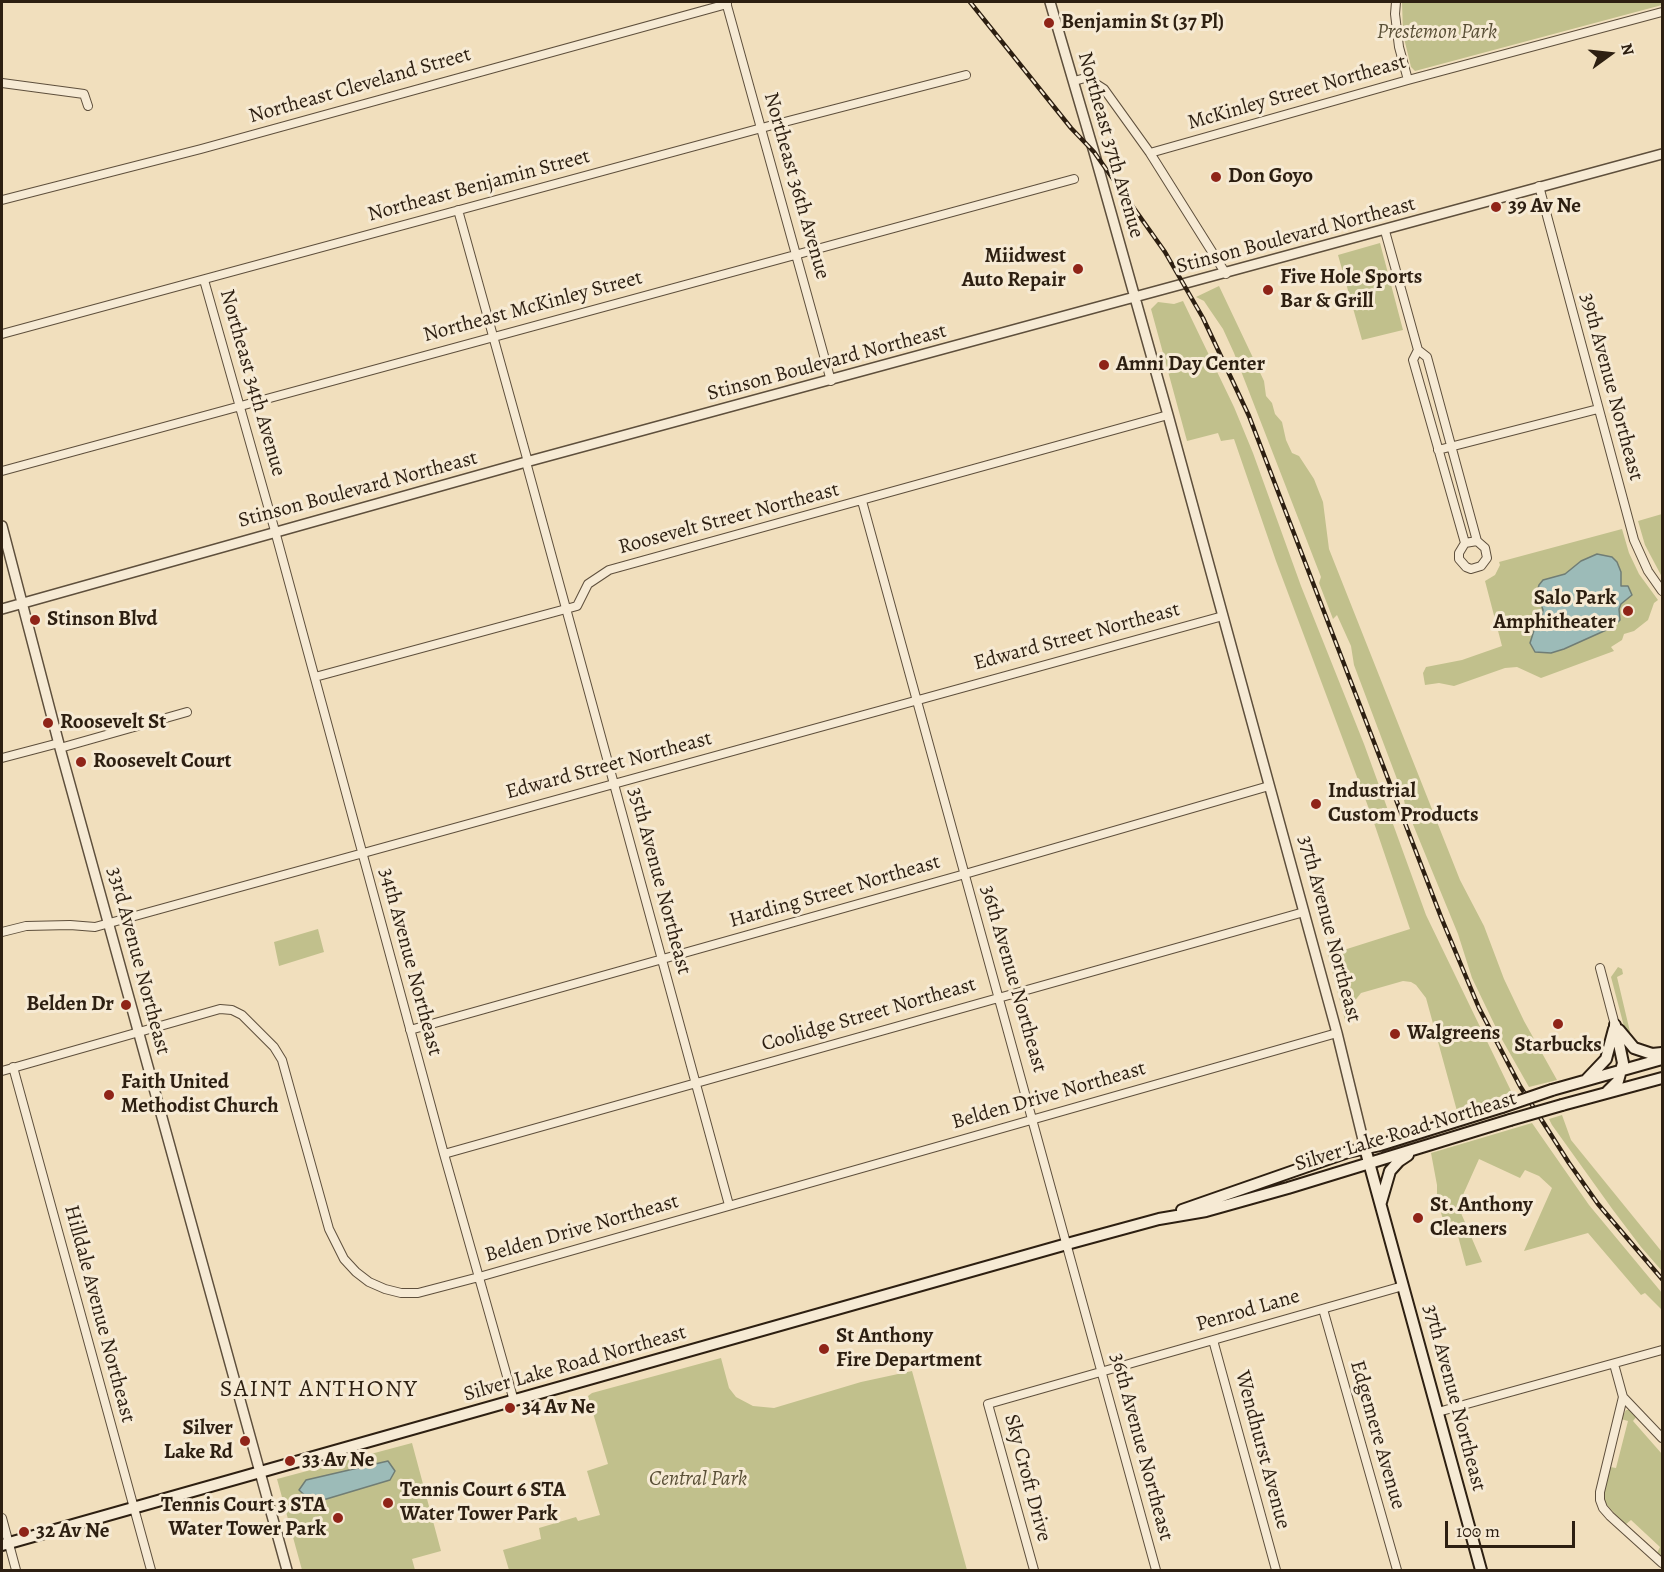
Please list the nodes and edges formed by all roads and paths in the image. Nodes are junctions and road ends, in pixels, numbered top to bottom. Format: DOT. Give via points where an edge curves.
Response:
graph roads {
  1 [pos="727,2"];
  2 [pos="1050,2"];
  3 [pos="1396,2"];
  4 [pos="1662,12"];
  5 [pos="966,75"];
  6 [pos="1408,80"];
  7 [pos="1074,81"];
  8 [pos="2,83"];
  9 [pos="88,106"];
  10 [pos="761,128"];
  11 [pos="1150,153"];
  12 [pos="1662,154"];
  13 [pos="1074,179"];
  14 [pos="1539,186"];
  15 [pos="2,200"];
  16 [pos="458,210"];
  17 [pos="1385,231"];
  18 [pos="797,254"];
  19 [pos="1226,274"];
  20 [pos="204,280"];
  21 [pos="1134,299"];
  22 [pos="2,334"];
  23 [pos="494,337"];
  24 [pos="1418,350"];
  25 [pos="831,381"];
  26 [pos="240,406"];
  27 [pos="1598,409"];
  28 [pos="1168,415"];
  29 [pos="1451,447"];
  30 [pos="1438,450"];
  31 [pos="527,462"];
  32 [pos="2,471"];
  33 [pos="862,501"];
  34 [pos="2,526"];
  35 [pos="275,531"];
  36 [pos="1478,541"];
  37 [pos="1465,543"];
  38 [pos="1662,591"];
  39 [pos="23,603"];
  40 [pos="2,609"];
  41 [pos="566,609"];
  42 [pos="1223,616"];
  43 [pos="315,677"];
  44 [pos="917,700"];
  45 [pos="187,712"];
  46 [pos="59,746"];
  47 [pos="2,758"];
  48 [pos="614,783"];
  49 [pos="1269,786"];
  50 [pos="362,853"];
  51 [pos="965,874"];
  52 [pos="1304,912"];
  53 [pos="109,924"];
  54 [pos="2,932"];
  55 [pos="662,959"];
  56 [pos="1600,968"];
  57 [pos="999,997"];
  58 [pos="1615,1025"];
  59 [pos="411,1030"];
  60 [pos="138,1032"];
  61 [pos="1337,1033"];
  62 [pos="1662,1053"];
  63 [pos="1662,1059"];
  64 [pos="13,1067"];
  65 [pos="2,1071"];
  66 [pos="1620,1071"];
  67 [pos="1662,1078"];
  68 [pos="1587,1080"];
  69 [pos="696,1082"];
  70 [pos="1604,1094"];
  71 [pos="1033,1119"];
  72 [pos="1421,1147"];
  73 [pos="1365,1148"];
  74 [pos="444,1154"];
  75 [pos="1369,1163"];
  76 [pos="1380,1203"];
  77 [pos="729,1205"];
  78 [pos="1159,1219"];
  79 [pos="1067,1244"];
  80 [pos="479,1277"];
  81 [pos="1404,1286"];
  82 [pos="1323,1309"];
  83 [pos="1213,1340"];
  84 [pos="1662,1350"];
  85 [pos="1614,1364"];
  86 [pos="1102,1371"];
  87 [pos="1623,1397"];
  88 [pos="513,1401"];
  89 [pos="1438,1412"];
  90 [pos="1662,1438"];
  91 [pos="260,1473"];
  92 [pos="134,1508"];
  93 [pos="2,1518"];
  94 [pos="5,1544"];
  95 [pos="1662,1563"];
  96 [pos="16,1570"];
  97 [pos="151,1570"];
  98 [pos="286,1570"];
  99 [pos="1034,1570"];
  100 [pos="1156,1570"];
  101 [pos="1276,1570"];
  102 [pos="1396,1570"];
  103 [pos="1481,1570"];
  1 -- 10 [label="street, Northeast 36th Avenue"];
  1 -- 15 [label="street, Northeast Cleveland Street" via="201,149"];
  2 -- 7 [label="street, Northeast 37th Avenue"];
  3 -- 6 [label="street" via="1399,46"];
  4 -- 6 [label="street, McKinley Street Northeast"];
  5 -- 10 [label="street, Northeast Benjamin Street"];
  6 -- 11 [label="street, McKinley Street Northeast"];
  7 -- 11 [label="street" via="1089,77 1104,89"];
  7 -- 21 [label="street, Northeast 37th Avenue"];
  8 -- 9 [label="street" via="84,94"];
  10 -- 16 [label="street, Northeast Benjamin Street"];
  10 -- 18 [label="street, Northeast 36th Avenue"];
  11 -- 19 [label="street"];
  12 -- 14 [label="street, Stinson Boulevard Northeast"];
  13 -- 18 [label="street, Northeast McKinley Street"];
  14 -- 17 [label="street, Stinson Boulevard Northeast"];
  14 -- 27 [label="street, 39th Avenue Northeast"];
  16 -- 20 [label="street, Northeast Benjamin Street"];
  16 -- 23 [label="street, 35th Avenue Northeast"];
  17 -- 19 [label="street, Stinson Boulevard Northeast"];
  17 -- 24 [label="street"];
  18 -- 23 [label="street, Northeast McKinley Street"];
  18 -- 25 [label="street, Northeast 36th Avenue"];
  19 -- 21 [label="street, Stinson Boulevard Northeast"];
  20 -- 22 [label="street, Northeast Benjamin Street"];
  20 -- 26 [label="street, Northeast 34th Avenue"];
  21 -- 25 [label="street, Stinson Boulevard Northeast"];
  21 -- 28 [label="street, 37th Avenue Northeast"];
  23 -- 26 [label="street, Northeast McKinley Street"];
  23 -- 31 [label="street, 35th Avenue Northeast"];
  24 -- 29 [label="street" via="1427,357"];
  24 -- 30 [label="street" via="1413,360"];
  25 -- 31 [label="street, Stinson Boulevard Northeast"];
  26 -- 32 [label="street, Northeast McKinley Street"];
  26 -- 35 [label="street, Northeast 34th Avenue"];
  27 -- 29 [label="street"];
  27 -- 38 [label="street, 39th Avenue Northeast" via="1634,540"];
  28 -- 33 [label="street, Roosevelt Street Northeast"];
  28 -- 42 [label="street, 37th Avenue Northeast"];
  29 -- 30 [label="street"];
  29 -- 36 [label="street"];
  30 -- 37 [label="street"];
  31 -- 35 [label="street, Stinson Boulevard Northeast"];
  31 -- 41 [label="street, 35th Avenue Northeast"];
  33 -- 41 [label="street, Roosevelt Street Northeast" via="609,570 588,584 577,606"];
  33 -- 44 [label="street, 36th Avenue Northeast"];
  34 -- 39 [label="street, 33rd Avenue Northeast"];
  35 -- 39 [label="street, Stinson Boulevard Northeast"];
  35 -- 43 [label="street, 34th Avenue Northeast"];
  36 -- 37 [label="street"];
  36 -- 37 [label="street" via="1487,553 1484,563 1476,568 1466,567 1459,559"];
  39 -- 40 [label="street, Stinson Boulevard Northeast"];
  39 -- 46 [label="street, 33rd Avenue Northeast"];
  41 -- 43 [label="street"];
  41 -- 48 [label="street, 35th Avenue Northeast"];
  42 -- 44 [label="street, Edward Street Northeast"];
  42 -- 49 [label="street, 37th Avenue Northeast"];
  43 -- 50 [label="street, 34th Avenue Northeast"];
  44 -- 48 [label="street, Edward Street Northeast"];
  44 -- 51 [label="street, 36th Avenue Northeast"];
  45 -- 46 [label="street"];
  46 -- 47 [label="street"];
  46 -- 53 [label="street, 33rd Avenue Northeast"];
  48 -- 50 [label="street, Edward Street Northeast"];
  48 -- 55 [label="street, 35th Avenue Northeast"];
  49 -- 51 [label="street, Harding Street Northeast"];
  49 -- 52 [label="street, 37th Avenue Northeast"];
  50 -- 53 [label="street, Edward Street Northeast"];
  50 -- 59 [label="street, 34th Avenue Northeast"];
  51 -- 55 [label="street, Harding Street Northeast"];
  51 -- 57 [label="street, 36th Avenue Northeast"];
  52 -- 57 [label="street, Coolidge Street Northeast"];
  52 -- 61 [label="street, 37th Avenue Northeast"];
  53 -- 54 [label="street, Edward Street Northeast" via="26,926"];
  53 -- 60 [label="street, 33rd Avenue Northeast"];
  55 -- 59 [label="street, Harding Street Northeast"];
  55 -- 69 [label="street, 35th Avenue Northeast"];
  56 -- 58 [label="street"];
  57 -- 69 [label="street, Coolidge Street Northeast"];
  57 -- 71 [label="street, 36th Avenue Northeast"];
  58 -- 62 [label="main road" via="1634,1048"];
  58 -- 66 [label="main road" via="1623,1056"];
  58 -- 68 [label="main road" via="1606,1059"];
  59 -- 74 [label="street, 34th Avenue Northeast"];
  60 -- 64 [label="street, Belden Drive Northeast"];
  60 -- 80 [label="street, Belden Drive Northeast" via="220,1009 242,1015 282,1060 329,1229 344,1259 369,1282 401,1293 418,1293"];
  60 -- 91 [label="street, 33rd Avenue Northeast"];
  61 -- 71 [label="street, Belden Drive Northeast"];
  61 -- 73 [label="street, 37th Avenue Northeast"];
  63 -- 66 [label="main road, Silver Lake Road Northeast"];
  64 -- 65 [label="street, Belden Drive Northeast"];
  64 -- 92 [label="street, Hilldale Avenue Northeast"];
  66 -- 68 [label="main road, Silver Lake Road Northeast"];
  66 -- 70 [label="main road" via="1618,1081"];
  67 -- 70 [label="main road, Silver Lake Road Northeast"];
  68 -- 73 [label="main road, Silver Lake Road Northeast, bridge"];
  69 -- 74 [label="street, Coolidge Street Northeast"];
  69 -- 77 [label="street, 35th Avenue Northeast"];
  70 -- 72 [label="main road, Silver Lake Road Northeast, bridge"];
  71 -- 77 [label="street, Belden Drive Northeast"];
  71 -- 79 [label="street, 36th Avenue Northeast"];
  72 -- 75 [label="main road, Silver Lake Road Northeast"];
  72 -- 76 [label="main road" via="1393,1168"];
  73 -- 75 [label="main road, 37th Avenue Northeast"];
  73 -- 78 [label="main road, Silver Lake Road Northeast"];
  74 -- 80 [label="street, 34th Avenue Northeast"];
  75 -- 76 [label="main road, 37th Avenue Northeast"];
  75 -- 78 [label="main road, Silver Lake Road Northeast" via="1206,1211"];
  76 -- 81 [label="main road, 37th Avenue Northeast"];
  77 -- 80 [label="street, Belden Drive Northeast"];
  78 -- 79 [label="main road, Silver Lake Road Northeast"];
  79 -- 86 [label="street, 36th Avenue Northeast"];
  79 -- 88 [label="main road, Silver Lake Road Northeast"];
  80 -- 88 [label="street, 34th Avenue Northeast"];
  81 -- 82 [label="street, Penrod Lane"];
  81 -- 89 [label="main road, 37th Avenue Northeast"];
  82 -- 83 [label="street, Penrod Lane"];
  82 -- 102 [label="street, Edgemere Avenue"];
  83 -- 86 [label="street, Penrod Lane"];
  83 -- 101 [label="street, Wendhurst Avenue"];
  84 -- 85 [label="street"];
  85 -- 87 [label="street"];
  85 -- 89 [label="street"];
  86 -- 99 [label="street, Sky Croft Drive" via="988,1404"];
  86 -- 100 [label="street, 36th Avenue Northeast"];
  87 -- 90 [label="street"];
  87 -- 95 [label="street" via="1600,1500 1610,1516"];
  88 -- 91 [label="main road, Silver Lake Road Northeast"];
  89 -- 103 [label="main road, 37th Avenue Northeast"];
  91 -- 92 [label="main road, Silver Lake Road Northeast"];
  91 -- 98 [label="street, 33rd Avenue Northeast"];
  92 -- 94 [label="main road, Silver Lake Road Northeast"];
  92 -- 97 [label="street, Hilldale Avenue Northeast"];
  93 -- 94 [label="street"];
  94 -- 96 [label="street"];
}
